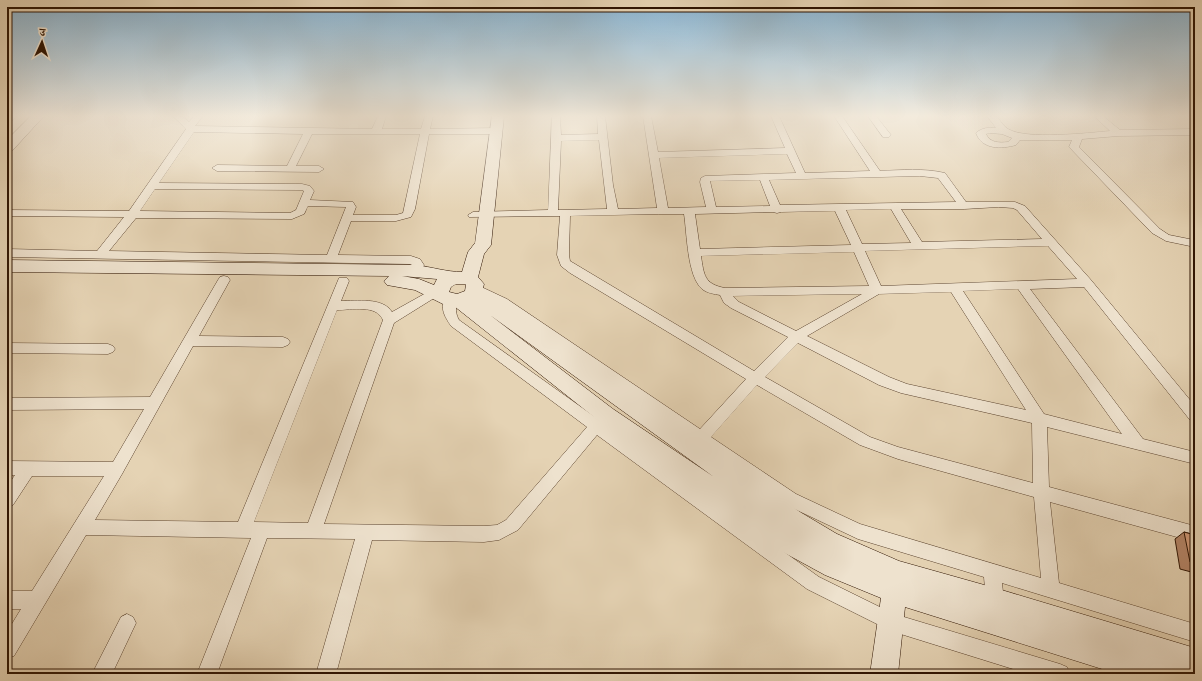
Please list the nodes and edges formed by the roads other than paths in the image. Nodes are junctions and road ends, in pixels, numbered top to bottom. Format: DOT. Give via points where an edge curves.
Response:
graph roads {
  1 [pos="177,148"];
  2 [pos="301,148"];
  3 [pos="421,148"];
  4 [pos="488,148"];
  5 [pos="556,148"];
  6 [pos="604,148"];
  7 [pos="653,148"];
  8 [pos="790,148"];
  9 [pos="859,148"];
  10 [pos="1075,148"];
  11 [pos="791,151"];
  12 [pos="654,155"];
  13 [pos="217,168"];
  14 [pos="290,169"];
  15 [pos="319,169"];
  16 [pos="877,174"];
  17 [pos="763,176"];
  18 [pos="802,176"];
  19 [pos="152,186"];
  20 [pos="305,203"];
  21 [pos="964,206"];
  22 [pos="895,208"];
  23 [pos="840,209"];
  24 [pos="712,210"];
  25 [pos="777,210"];
  26 [pos="689,211"];
  27 [pos="663,212"];
  28 [pos="7,213"];
  29 [pos="613,213"];
  30 [pos="559,214"];
  31 [pos="132,215"];
  32 [pos="479,216"];
  33 [pos="348,218"];
  34 [pos="1052,242"];
  35 [pos="1193,243"];
  36 [pos="925,246"];
  37 [pos="857,247"];
  38 [pos="7,253"];
  39 [pos="695,253"];
  40 [pos="101,254"];
  41 [pos="475,256"];
  42 [pos="331,258"];
  43 [pos="7,266"];
  44 [pos="416,271"];
  45 [pos="7,279"];
  46 [pos="224,280"];
  47 [pos="343,281"];
  48 [pos="1087,283"];
  49 [pos="1021,285"];
  50 [pos="954,287"];
  51 [pos="455,289"];
  52 [pos="876,290"];
  53 [pos="725,292"];
  54 [pos="334,306"];
  55 [pos="389,320"];
  56 [pos="797,336"];
  57 [pos="190,341"];
  58 [pos="283,342"];
  59 [pos="7,348"];
  60 [pos="108,349"];
  61 [pos="755,378"];
  62 [pos="154,403"];
  63 [pos="7,404"];
  64 [pos="1195,416"];
  65 [pos="1039,419"];
  66 [pos="601,421"];
  67 [pos="701,438"];
  68 [pos="1138,444"];
  69 [pos="1195,458"];
  70 [pos="7,468"];
  71 [pos="28,469"];
  72 [pos="117,469"];
  73 [pos="1041,491"];
  74 [pos="7,500"];
  75 [pos="82,526"];
  76 [pos="243,530"];
  77 [pos="262,530"];
  78 [pos="313,531"];
  79 [pos="366,531"];
  80 [pos="1195,534"];
  81 [pos="992,572"];
  82 [pos="895,582"];
  83 [pos="1051,590"];
  84 [pos="7,600"];
  85 [pos="36,600"];
  86 [pos="995,601"];
  87 [pos="891,622"];
  88 [pos="127,623"];
  89 [pos="1195,632"];
  90 [pos="7,649"];
  91 [pos="1195,662"];
  92 [pos="102,674"];
  93 [pos="207,674"];
  94 [pos="326,674"];
  95 [pos="884,674"];
  96 [pos="1060,674"];
  97 [pos="1161,674"];
  1 -- 19 [label="street"];
  2 -- 14 [label="street"];
  3 -- 33 [label="street" via="407,215 396,218"];
  4 -- 32 [label="street"];
  5 -- 30 [label="street"];
  6 -- 29 [label="street"];
  7 -- 12 [label="street"];
  8 -- 11 [label="street"];
  9 -- 16 [label="street"];
  10 -- 35 [label="street" via="1156,231 1166,238"];
  11 -- 12 [label="street"];
  11 -- 18 [label="street"];
  12 -- 27 [label="street"];
  13 -- 14 [label="street"];
  14 -- 15 [label="street"];
  16 -- 18 [label="street"];
  16 -- 21 [label="street" via="941,174"];
  17 -- 18 [label="street"];
  17 -- 24 [label="street" via="715,177 706,180"];
  17 -- 25 [label="street"];
  19 -- 20 [label="street" via="302,187 309,191"];
  19 -- 31 [label="street"];
  20 -- 31 [label="street" via="300,212 292,216"];
  20 -- 33 [label="street" via="349,204 351,207"];
  21 -- 22 [label="street"];
  21 -- 34 [label="street" via="1015,205 1021,208"];
  22 -- 23 [label="street"];
  22 -- 36 [label="street" via="918,245"];
  23 -- 25 [label="street"];
  23 -- 37 [label="street"];
  24 -- 25 [label="street"];
  24 -- 26 [label="street"];
  26 -- 27 [label="street"];
  26 -- 39 [label="street"];
  27 -- 29 [label="street"];
  28 -- 31 [label="street"];
  29 -- 30 [label="street"];
  30 -- 32 [label="street"];
  30 -- 61 [label="street" via="566,264"];
  31 -- 40 [label="street"];
  32 -- 41 [label="street" via="483,245"];
  33 -- 42 [label="street"];
  34 -- 36 [label="street"];
  34 -- 48 [label="street"];
  36 -- 37 [label="street"];
  37 -- 39 [label="street"];
  37 -- 52 [label="street"];
  38 -- 40 [label="street"];
  39 -- 53 [label="street" via="698,274 703,283 712,289"];
  40 -- 42 [label="street"];
  41 -- 51 [label="street"];
  41 -- 51 [label="street" via="460,268"];
  42 -- 44 [label="street" via="411,260 418,265"];
  43 -- 44 [label="street"];
  44 -- 51 [label="street"];
  45 -- 46 [label="street"];
  46 -- 47 [label="street"];
  46 -- 57 [label="street"];
  47 -- 51 [label="street" via="398,281"];
  47 -- 54 [label="street"];
  48 -- 49 [label="street"];
  48 -- 64 [label="street"];
  49 -- 50 [label="street"];
  49 -- 68 [label="street"];
  50 -- 52 [label="street"];
  50 -- 65 [label="street"];
  51 -- 55 [label="street"];
  51 -- 66 [label="street"];
  51 -- 67 [label="street" via="503,302"];
  51 -- 82 [label="street" via="792,520"];
  52 -- 53 [label="street"];
  52 -- 56 [label="street"];
  53 -- 56 [label="street" via="728,300 735,305"];
  54 -- 55 [label="street" via="374,306 386,312"];
  54 -- 76 [label="street"];
  55 -- 78 [label="street"];
  56 -- 61 [label="street"];
  56 -- 65 [label="street" via="884,381 906,389"];
  57 -- 58 [label="street"];
  57 -- 62 [label="street"];
  59 -- 60 [label="street"];
  61 -- 67 [label="street"];
  61 -- 73 [label="street" via="865,441"];
  62 -- 63 [label="street"];
  62 -- 72 [label="street"];
  65 -- 68 [label="street"];
  65 -- 73 [label="street"];
  66 -- 79 [label="street" via="512,525 499,532 484,534"];
  66 -- 82 [label="street" via="802,550 839,570"];
  66 -- 87 [label="street" via="813,583"];
  67 -- 81 [label="street" via="790,499 822,516 858,531"];
  68 -- 69 [label="street"];
  70 -- 71 [label="street"];
  71 -- 72 [label="street"];
  71 -- 74 [label="street"];
  72 -- 75 [label="street"];
  73 -- 80 [label="street"];
  73 -- 83 [label="street"];
  75 -- 76 [label="street"];
  75 -- 85 [label="street"];
  76 -- 77 [label="street"];
  77 -- 78 [label="street"];
  77 -- 93 [label="street"];
  78 -- 79 [label="street"];
  79 -- 94 [label="street"];
  81 -- 83 [label="street"];
  81 -- 86 [label="street"];
  82 -- 86 [label="street"];
  82 -- 87 [label="street"];
  82 -- 97 [label="street"];
  83 -- 89 [label="street"];
  84 -- 85 [label="street"];
  85 -- 90 [label="street"];
  86 -- 91 [label="street"];
  87 -- 95 [label="street"];
  87 -- 96 [label="street"];
  88 -- 92 [label="street"];
}
